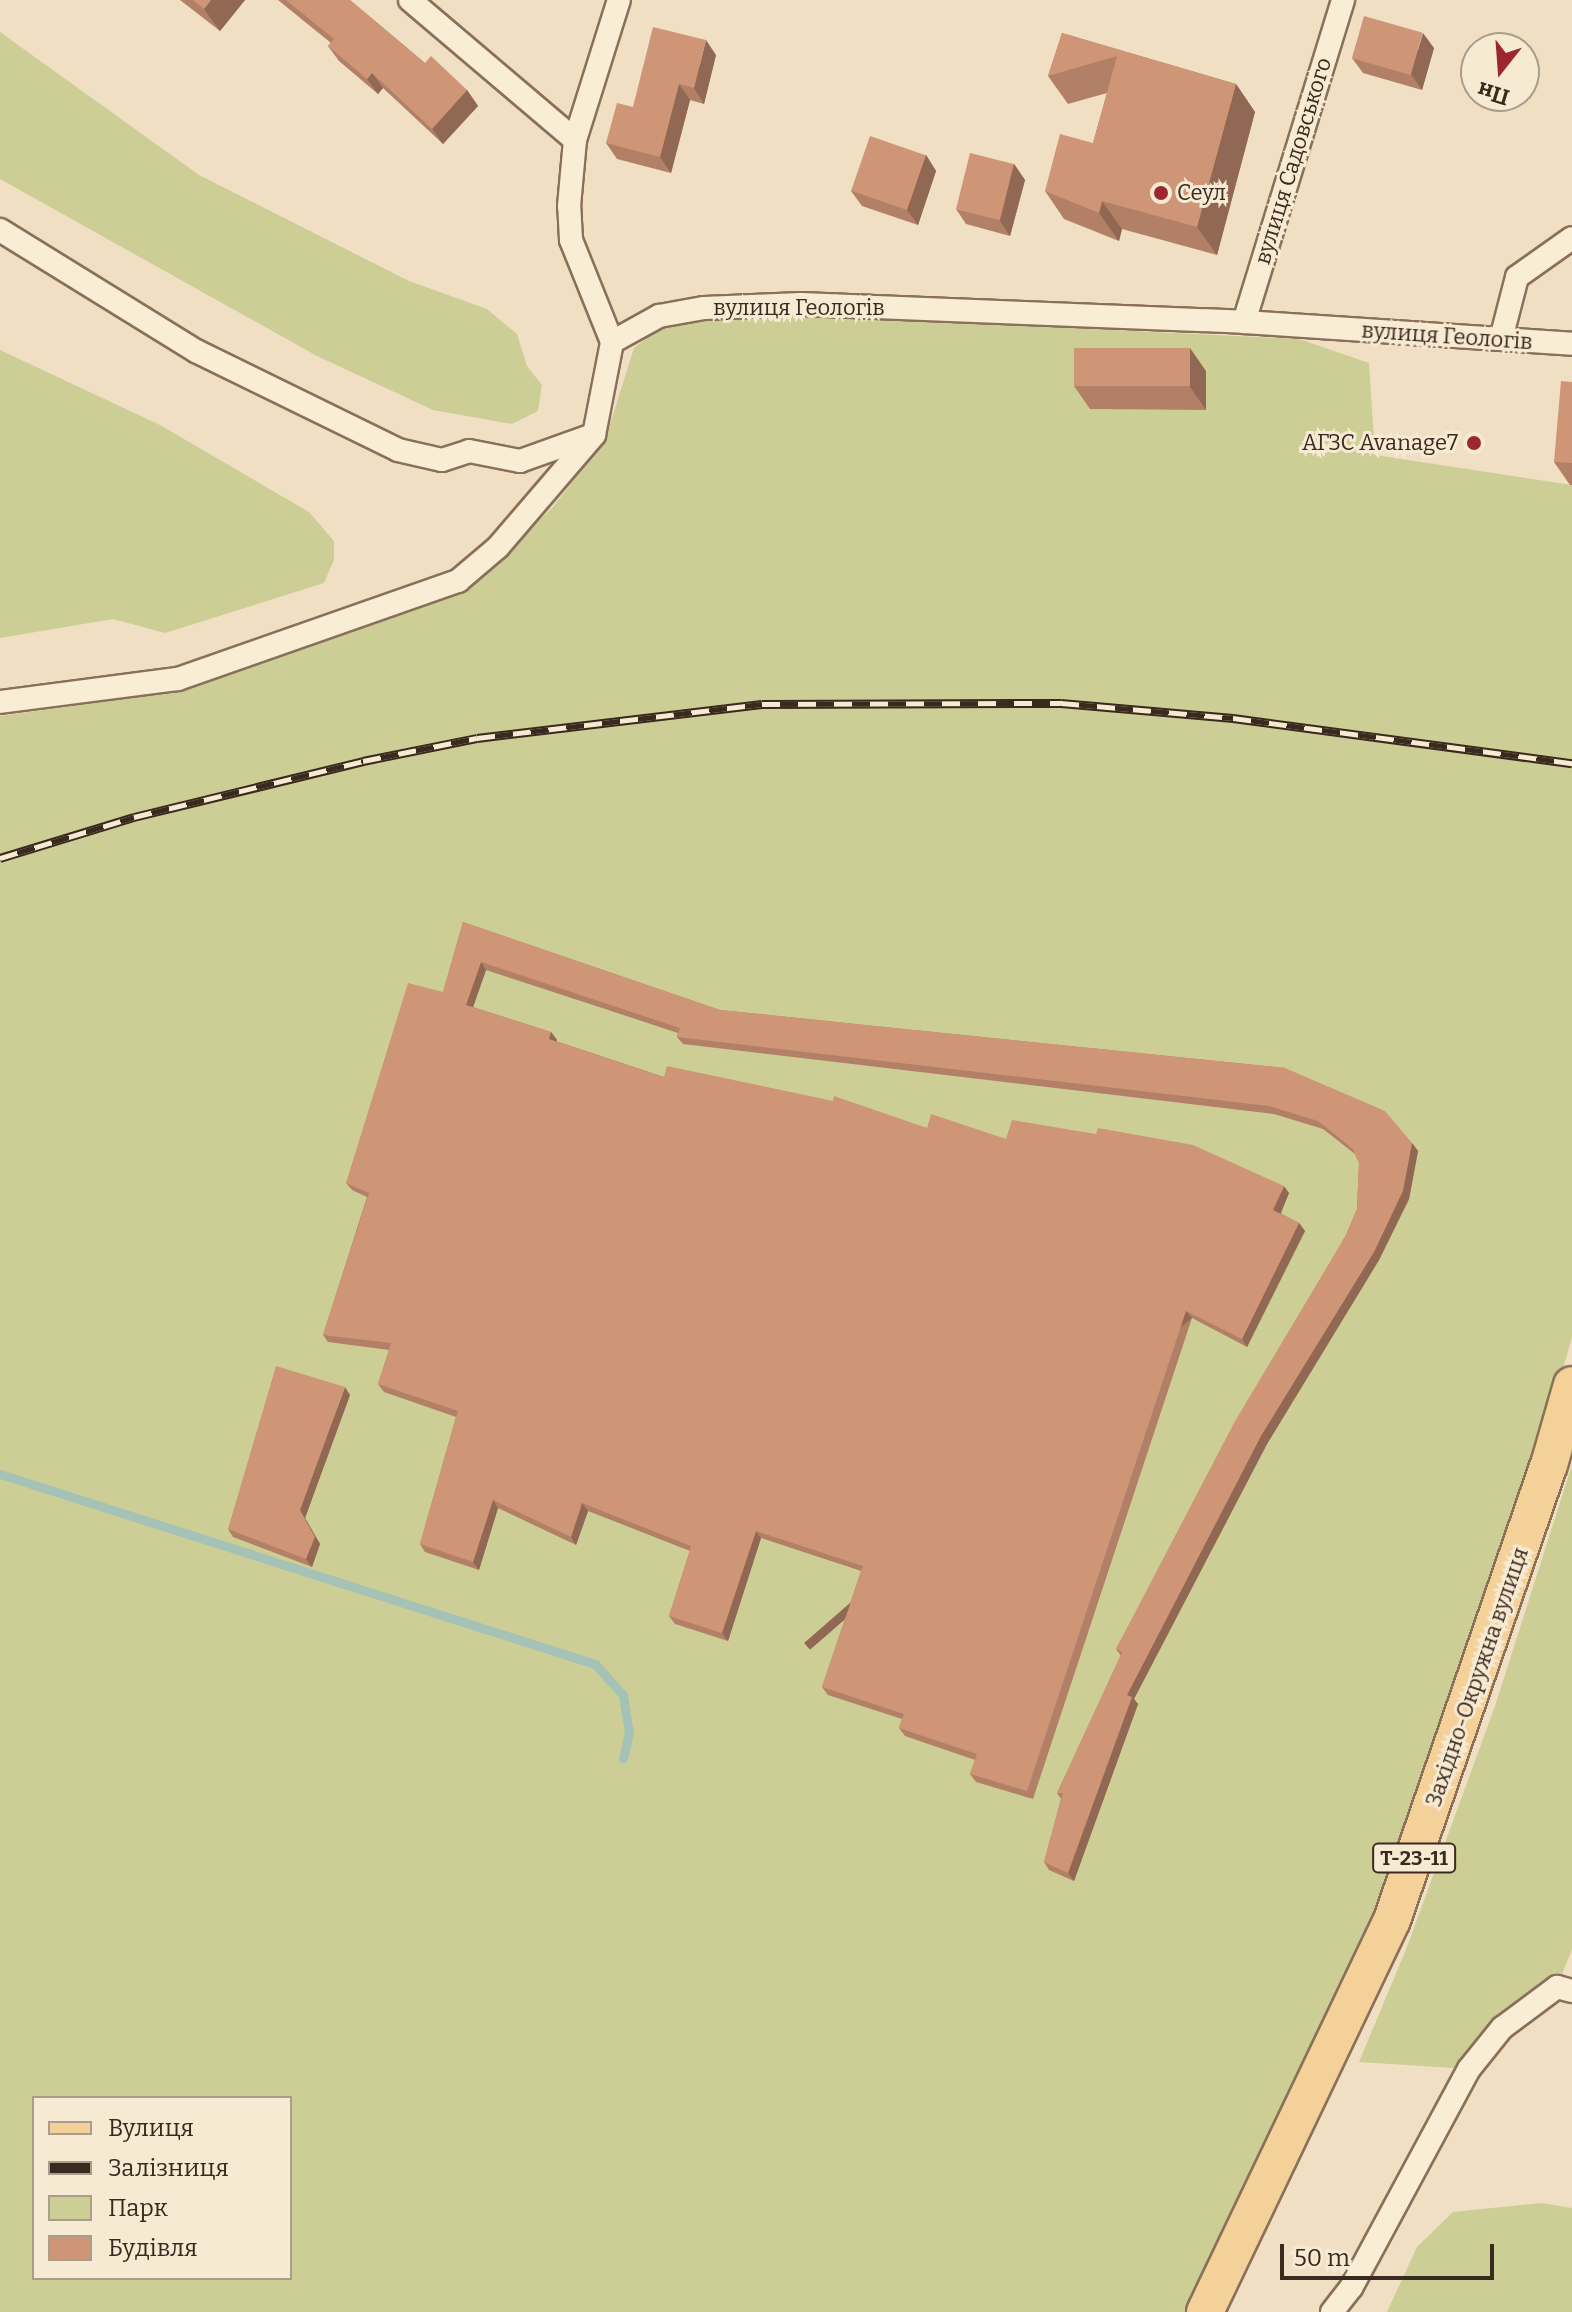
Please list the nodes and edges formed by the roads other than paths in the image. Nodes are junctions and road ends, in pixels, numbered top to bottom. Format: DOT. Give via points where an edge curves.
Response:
graph roads {
  1 [pos="410,0"];
  2 [pos="619,0"];
  3 [pos="1343,0"];
  4 [pos="575,140"];
  5 [pos="0,230"];
  6 [pos="1572,238"];
  7 [pos="1244,322"];
  8 [pos="1501,339"];
  9 [pos="612,342"];
  10 [pos="1572,344"];
  11 [pos="594,435"];
  12 [pos="0,702"];
  13 [pos="1572,1385"];
  14 [pos="1572,1991"];
  15 [pos="1205,2312"];
  16 [pos="1332,2312"];
  1 -- 4 [label="street"];
  2 -- 4 [label="street"];
  3 -- 7 [label="street, вулиця Садовського"];
  4 -- 9 [label="street" via="571,240"];
  5 -- 11 [label="street" via="196,351 398,450 442,460 469,451 520,461"];
  6 -- 8 [label="street" via="1517,277"];
  7 -- 8 [label="street, вулиця Геологів"];
  7 -- 9 [label="street, вулиця Геологів" via="787,304 659,316"];
  8 -- 10 [label="street, вулиця Геологів"];
  9 -- 11 [label="street"];
  11 -- 12 [label="street" via="498,547 458,581 178,679"];
  13 -- 15 [label="main road, Західно-Окружна вулиця / Т-23-11" via="1392,1920"];
  14 -- 16 [label="street" via="1557,1987 1502,2028 1469,2069 1351,2288"];
}
